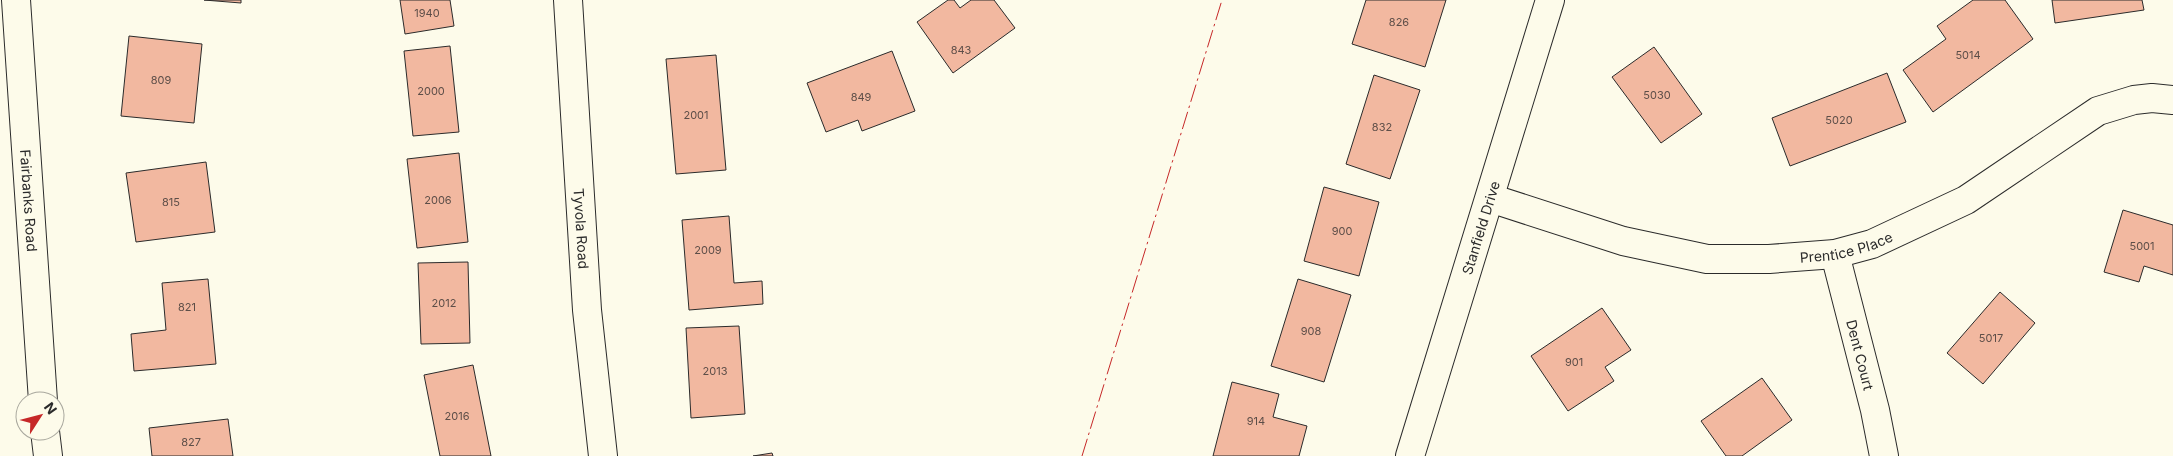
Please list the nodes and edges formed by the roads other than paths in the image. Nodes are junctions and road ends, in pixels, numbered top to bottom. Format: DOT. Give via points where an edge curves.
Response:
graph roads {
  1 [pos="16,0"];
  2 [pos="568,0"];
  3 [pos="1550,0"];
  4 [pos="2173,100"];
  5 [pos="1490,198"];
  6 [pos="1835,254"];
  7 [pos="42,391"];
  8 [pos="47,441"];
  9 [pos="48,456"];
  10 [pos="603,456"];
  11 [pos="1410,456"];
  12 [pos="1884,456"];
  1 -- 7 [label="street, Fairbanks Road"];
  2 -- 10 [label="street, Tyvola Road" via="586,310"];
  3 -- 5 [label="street, Stanfield Drive"];
  4 -- 6 [label="street, Prentice Place" via="2134,100 2098,111 1966,200 1872,244"];
  5 -- 6 [label="street, Prentice Place" via="1623,241 1707,259"];
  5 -- 11 [label="street, Stanfield Drive"];
  6 -- 12 [label="street, Dent Court"];
  8 -- 9 [label="street"];
}
